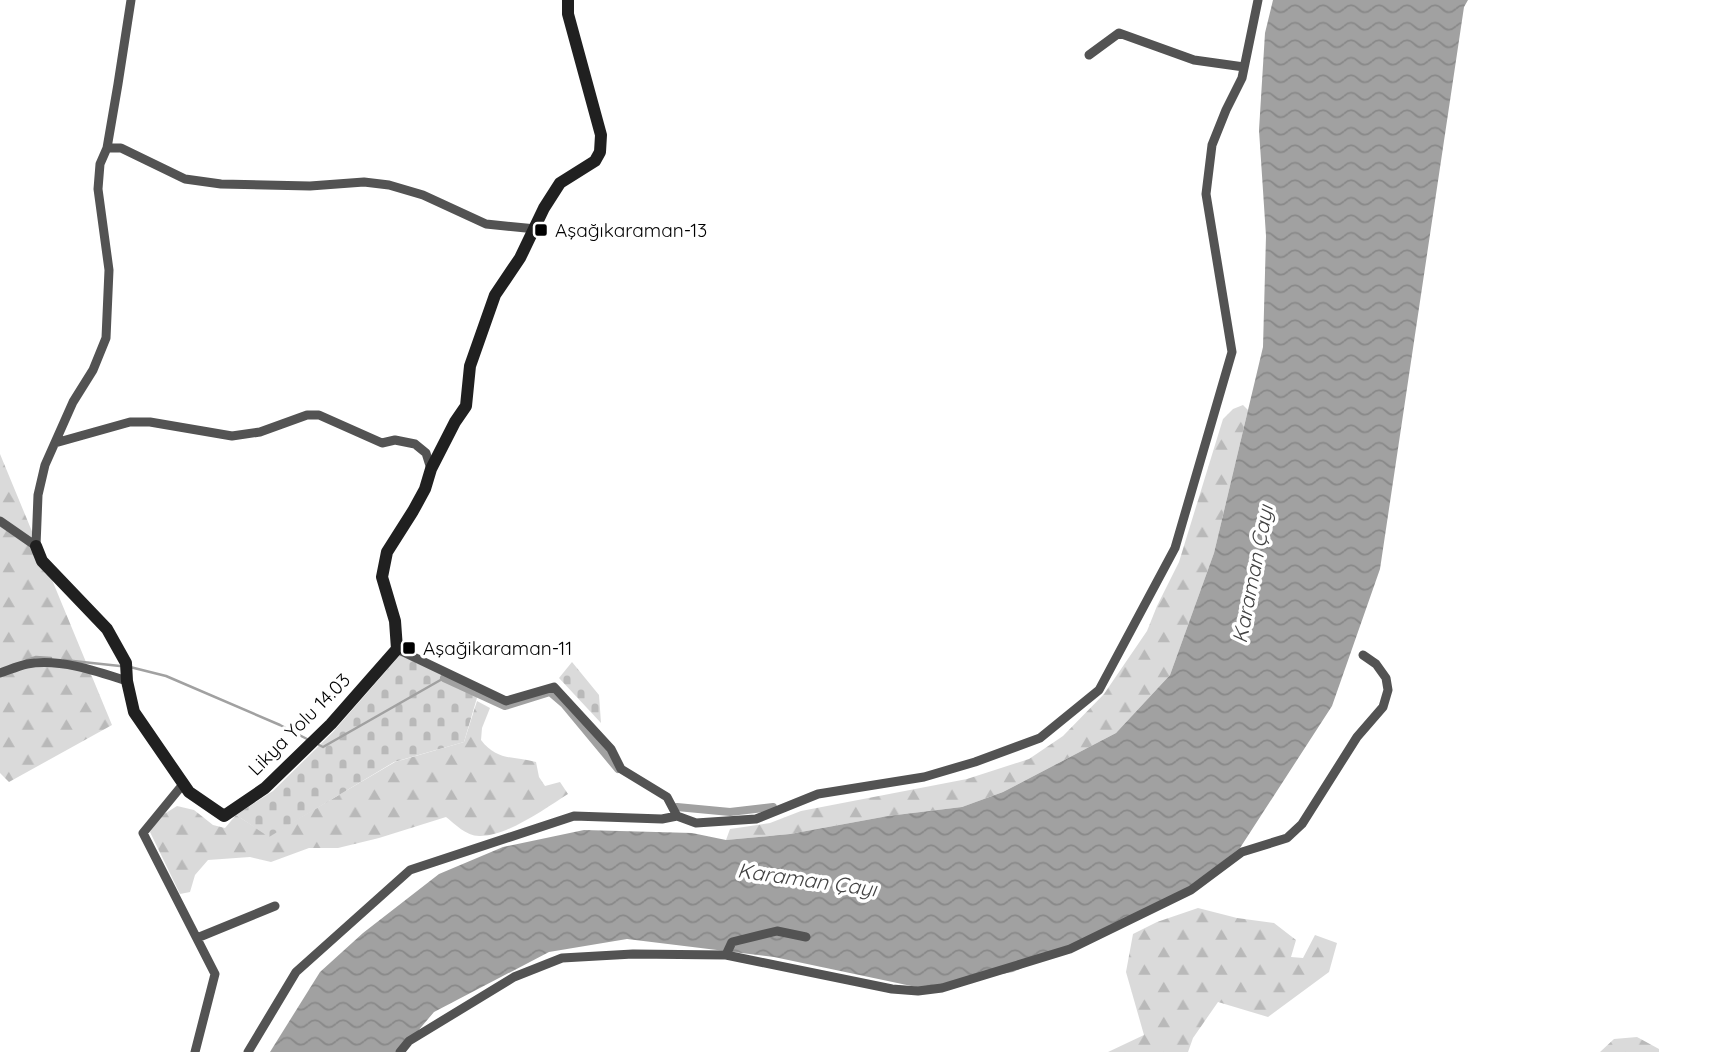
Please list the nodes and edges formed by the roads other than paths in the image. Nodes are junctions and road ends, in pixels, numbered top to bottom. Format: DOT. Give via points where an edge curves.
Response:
graph roads {
  1 [pos="131,0"];
  2 [pos="568,0"];
  3 [pos="1258,0"];
  4 [pos="1089,55"];
  5 [pos="1244,67"];
  6 [pos="107,148"];
  7 [pos="536,229"];
  8 [pos="55,443"];
  9 [pos="431,469"];
  10 [pos="0,522"];
  11 [pos="36,546"];
  12 [pos="397,649"];
  13 [pos="1363,655"];
  14 [pos="0,673"];
  15 [pos="127,681"];
  16 [pos="184,783"];
  17 [pos="677,816"];
  18 [pos="275,906"];
  19 [pos="807,937"];
  20 [pos="197,938"];
  21 [pos="726,955"];
  22 [pos="195,1052"];
  23 [pos="247,1052"];
  24 [pos="400,1052"];
  1 -- 6 [label="street"];
  2 -- 7 [label="street" via="601,135 600,152 595,161 560,183"];
  3 -- 5 [label="street"];
  4 -- 5 [label="street" via="1119,33 1194,60"];
  5 -- 17 [label="street" via="1212,145 1206,194 1232,352 1175,548 1098,690 1040,738 975,762 924,777 818,794 756,819 696,823"];
  6 -- 7 [label="street" via="121,148 185,179 221,184 389,185 486,224"];
  6 -- 8 [label="street" via="98,189 109,270 106,338"];
  7 -- 9 [label="street" via="495,296 470,366 466,406"];
  8 -- 9 [label="street" via="130,422 232,436 319,415 382,443 415,444 426,453"];
  8 -- 11 [label="street" via="40,481"];
  9 -- 12 [label="street" via="425,489 387,552 382,577 395,621"];
  10 -- 11 [label="street"];
  11 -- 15 [label="street, Likya Yolu 14.03" via="42,561 107,629 126,663"];
  12 -- 16 [label="street, Likya Yolu 14.03" via="331,724 265,788 224,816"];
  12 -- 17 [label="street" via="506,701 554,687 611,749 621,769 667,797"];
  13 -- 21 [label="street" via="1386,678 1383,707 1357,737 1293,834 1242,852 1191,890 1070,949 942,988 918,991"];
  14 -- 15 [label="street" via="46,663"];
  15 -- 16 [label="street, Likya Yolu 14.03" via="134,712"];
  16 -- 20 [label="street" via="143,833"];
  17 -- 23 [label="street" via="574,817 410,870 296,972"];
  18 -- 20 [label="street"];
  19 -- 21 [label="street" via="777,931 732,942"];
  20 -- 22 [label="street" via="215,974"];
  21 -- 24 [label="street" via="562,958 514,977 409,1041"];
}
